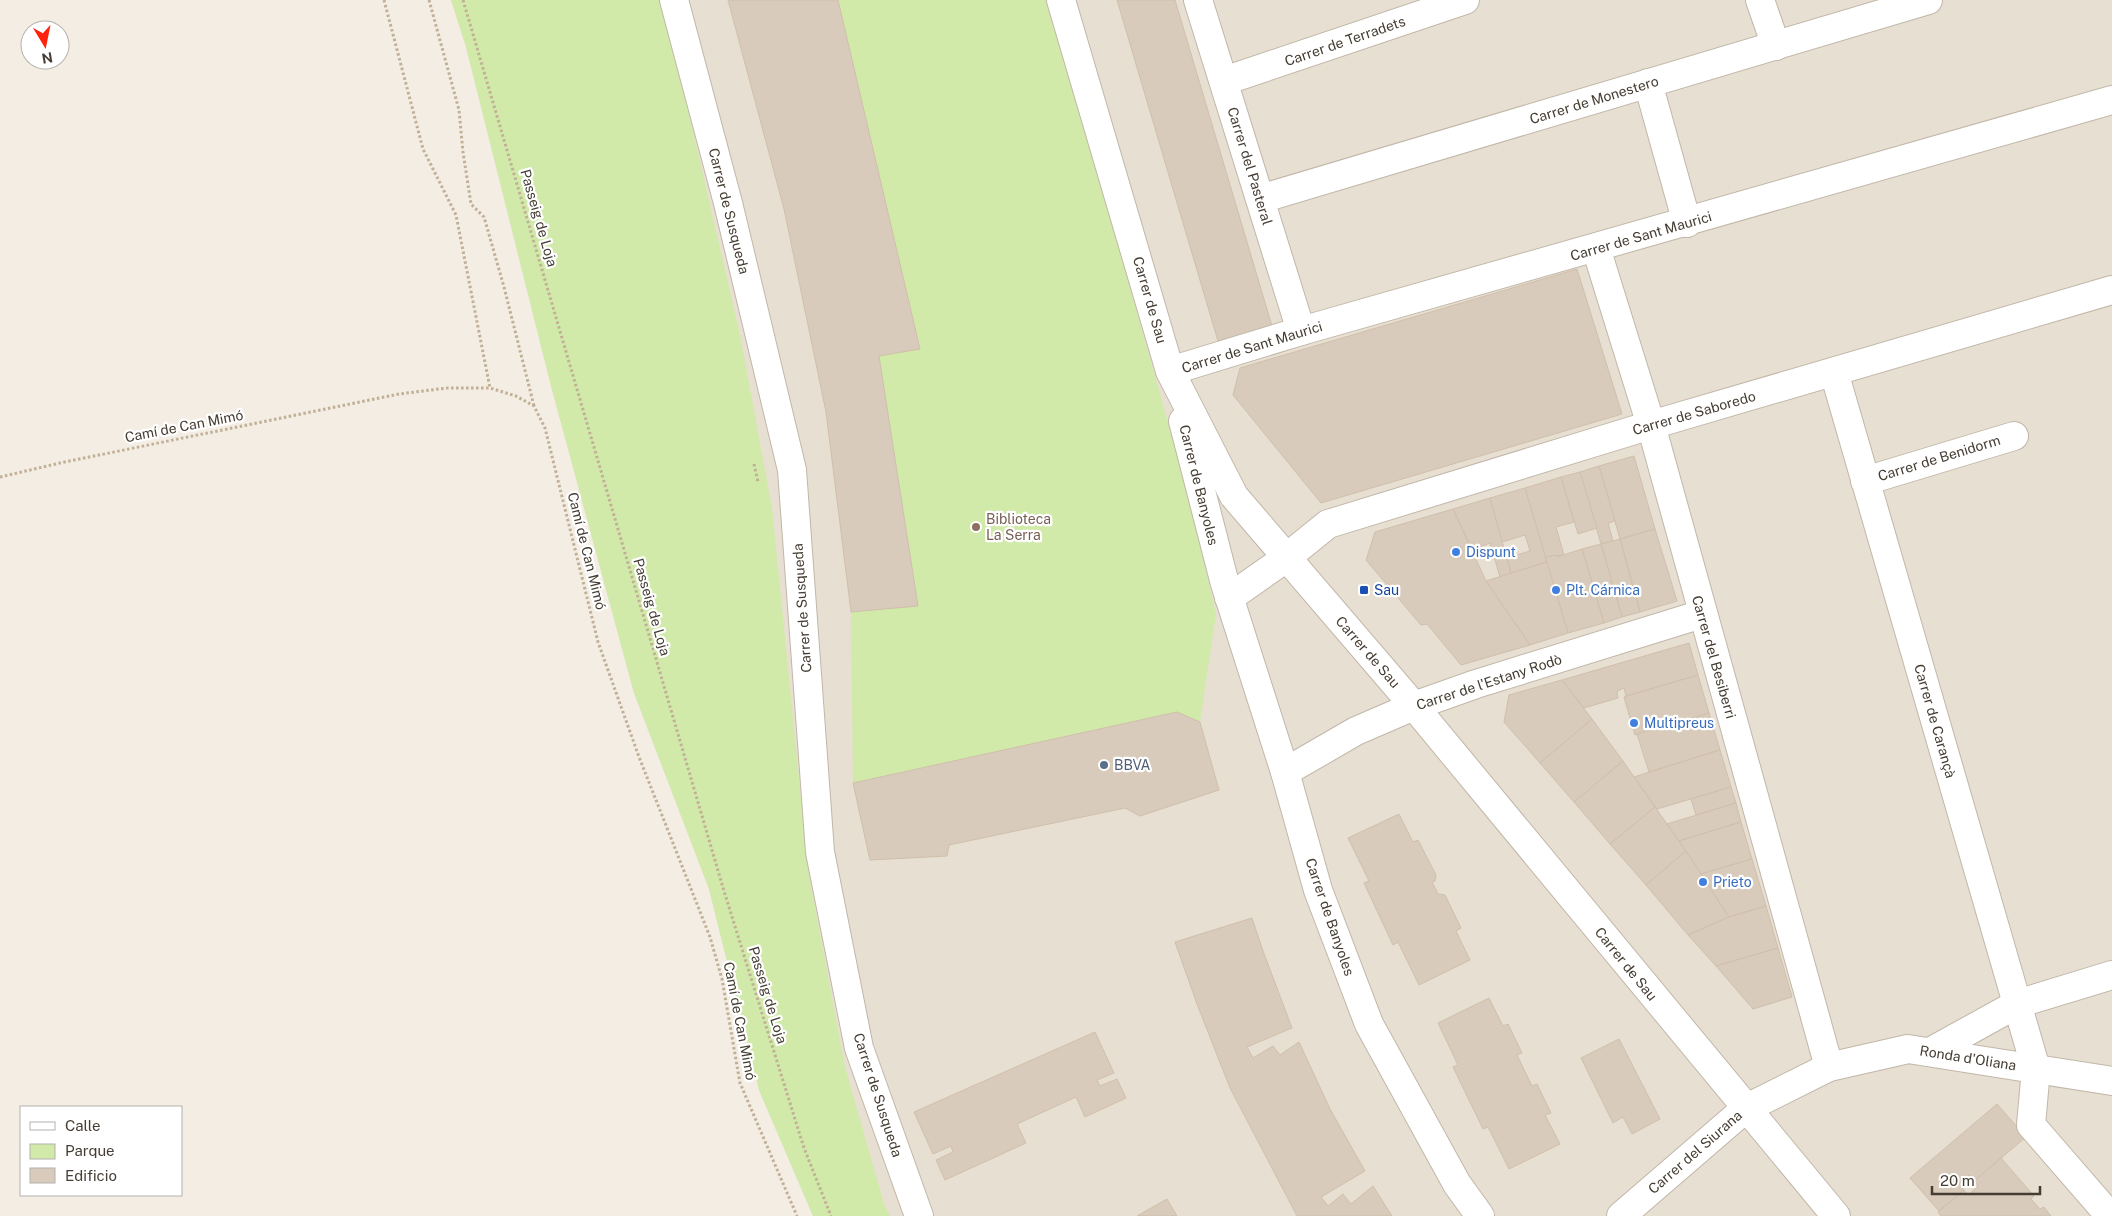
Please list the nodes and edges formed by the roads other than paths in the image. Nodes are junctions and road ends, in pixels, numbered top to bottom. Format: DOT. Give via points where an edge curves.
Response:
graph roads {
  1 [pos="674,0"];
  2 [pos="1061,0"];
  3 [pos="1198,0"];
  4 [pos="1466,0"];
  5 [pos="1760,0"];
  6 [pos="1928,0"];
  7 [pos="1776,46"];
  8 [pos="1224,81"];
  9 [pos="1648,83"];
  10 [pos="2112,100"];
  11 [pos="1260,199"];
  12 [pos="1687,223"];
  13 [pos="1596,248"];
  14 [pos="2112,290"];
  15 [pos="1301,332"];
  16 [pos="1170,371"];
  17 [pos="1834,372"];
  18 [pos="1651,425"];
  19 [pos="2014,436"];
  20 [pos="1865,481"];
  21 [pos="1286,558"];
  22 [pos="1229,598"];
  23 [pos="1702,614"];
  24 [pos="1414,706"];
  25 [pos="1285,772"];
  26 [pos="2112,975"];
  27 [pos="2017,1004"];
  28 [pos="1930,1052"];
  29 [pos="1830,1068"];
  30 [pos="2036,1069"];
  31 [pos="2112,1081"];
  32 [pos="1745,1108"];
  33 [pos="919,1216"];
  34 [pos="1480,1216"];
  35 [pos="1622,1216"];
  36 [pos="1836,1216"];
  37 [pos="2110,1216"];
  1 -- 33 [label="street, Carrer de Susqueda" via="728,203 792,470 820,852 859,1048"];
  2 -- 16 [label="street, Carrer de Sau"];
  3 -- 8 [label="street, Carrer del Pasteral"];
  4 -- 8 [label="street, Carrer de Terradets"];
  5 -- 7 [label="street"];
  6 -- 7 [label="street, Carrer de Monestero"];
  7 -- 9 [label="street, Carrer de Monestero"];
  8 -- 11 [label="street, Carrer del Pasteral"];
  9 -- 11 [label="street, Carrer de Monestero"];
  9 -- 12 [label="street"];
  10 -- 12 [label="street, Carrer de Sant Maurici"];
  11 -- 15 [label="street, Carrer del Pasteral"];
  12 -- 13 [label="street, Carrer de Sant Maurici"];
  13 -- 15 [label="street, Carrer de Sant Maurici"];
  13 -- 18 [label="street, Carrer del Besiberri"];
  14 -- 17 [label="street, Carrer de Saboredo"];
  15 -- 16 [label="street, Carrer de Sant Maurici"];
  16 -- 21 [label="street, Carrer de Sau" via="1234,496"];
  16 -- 22 [label="street, Carrer de Banyoles"];
  17 -- 18 [label="street, Carrer de Saboredo"];
  17 -- 20 [label="street, Carrer de Carançà"];
  18 -- 21 [label="street, Carrer de Saboredo" via="1328,524"];
  18 -- 23 [label="street, Carrer del Besiberri"];
  19 -- 20 [label="street, Carrer de Benidorm"];
  20 -- 27 [label="street, Carrer de Carançà"];
  21 -- 22 [label="street"];
  21 -- 24 [label="street, Carrer de Sau"];
  22 -- 25 [label="street, Carrer de Banyoles"];
  23 -- 24 [label="street, Carrer de l'Estany Rodò"];
  23 -- 29 [label="street, Carrer del Besiberri"];
  24 -- 25 [label="street, Carrer de l'Estany Rodò" via="1356,731"];
  24 -- 32 [label="street, Carrer de Sau"];
  25 -- 34 [label="street, Carrer de Banyoles" via="1318,890 1369,1024 1452,1176"];
  26 -- 27 [label="street"];
  27 -- 28 [label="street"];
  27 -- 30 [label="street, Carrer de Carançà"];
  28 -- 29 [label="street, Ronda d'Oliana" via="1908,1049"];
  28 -- 30 [label="street, Ronda d'Oliana"];
  29 -- 32 [label="street, Ronda d'Oliana"];
  30 -- 31 [label="street, Ronda d'Oliana"];
  30 -- 37 [label="street" via="2031,1125"];
  32 -- 35 [label="street, Carrer del Siurana"];
  32 -- 36 [label="street, Carrer de Sau"];
}
